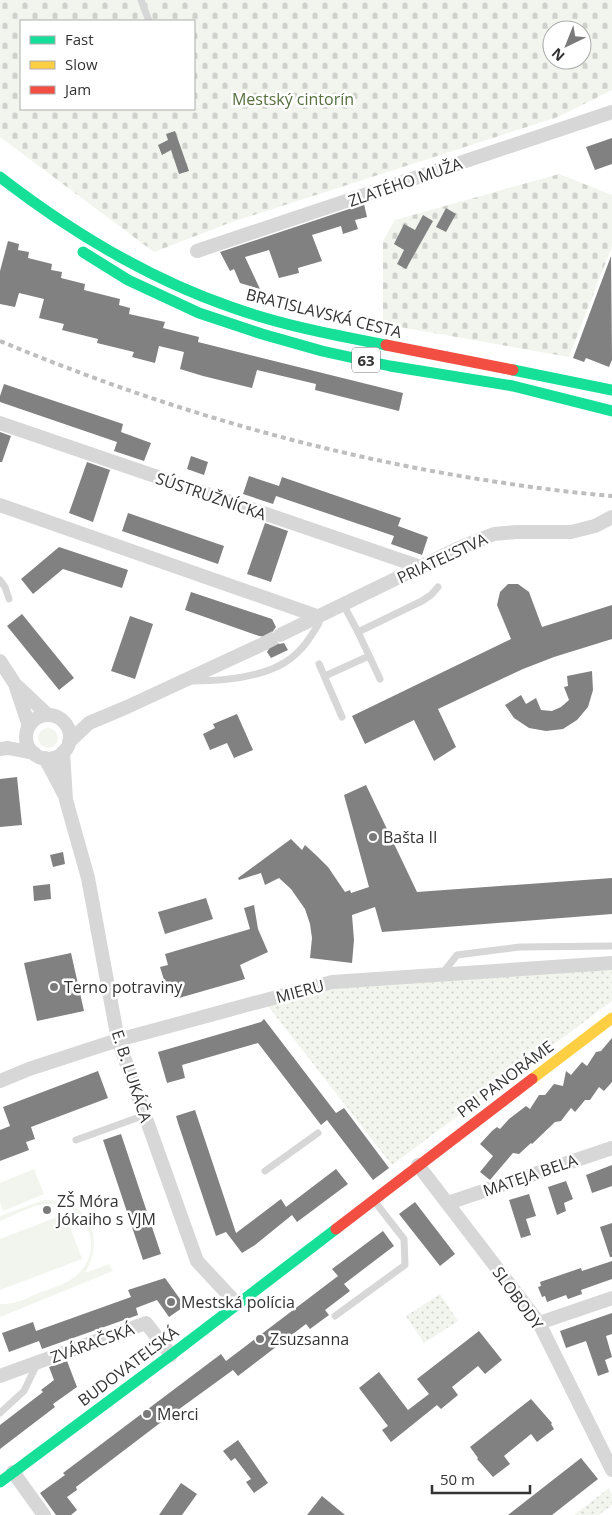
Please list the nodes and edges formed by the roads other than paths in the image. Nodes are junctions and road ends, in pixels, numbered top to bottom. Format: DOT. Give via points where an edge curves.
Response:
graph roads {
  1 [pos="141,0"];
  2 [pos="149,20"];
  3 [pos="612,112"];
  4 [pos="0,177"];
  5 [pos="71,245"];
  6 [pos="197,251"];
  7 [pos="612,390"];
  8 [pos="612,411"];
  9 [pos="0,424"];
  10 [pos="0,505"];
  11 [pos="612,517"];
  12 [pos="422,567"];
  13 [pos="0,580"];
  14 [pos="438,587"];
  15 [pos="9,599"];
  16 [pos="343,604"];
  17 [pos="317,616"];
  18 [pos="358,632"];
  19 [pos="280,635"];
  20 [pos="263,644"];
  21 [pos="369,656"];
  22 [pos="0,661"];
  23 [pos="319,664"];
  24 [pos="325,676"];
  25 [pos="380,680"];
  26 [pos="181,681"];
  27 [pos="15,684"];
  28 [pos="55,718"];
  29 [pos="342,718"];
  30 [pos="89,723"];
  31 [pos="28,728"];
  32 [pos="66,747"];
  33 [pos="4,749"];
  34 [pos="39,756"];
  35 [pos="66,800"];
  36 [pos="612,946"];
  37 [pos="612,963"];
  38 [pos="442,974"];
  39 [pos="612,1018"];
  40 [pos="118,1040"];
  41 [pos="0,1081"];
  42 [pos="145,1115"];
  43 [pos="318,1133"];
  44 [pos="76,1140"];
  45 [pos="612,1148"];
  46 [pos="418,1165"];
  47 [pos="265,1171"];
  48 [pos="373,1200"];
  49 [pos="448,1203"];
  50 [pos="612,1298"];
  51 [pos="237,1304"];
  52 [pos="335,1316"];
  53 [pos="539,1323"];
  54 [pos="171,1355"];
  55 [pos="38,1362"];
  56 [pos="0,1376"];
  57 [pos="0,1413"];
  58 [pos="606,1445"];
  59 [pos="612,1470"];
  60 [pos="13,1472"];
  61 [pos="0,1482"];
  62 [pos="44,1515"];
  1 -- 2 [label="lane"];
  3 -- 6 [label="street, ZLATÉHO MUŽA"];
  4 -- 7 [label="main road, BRATISLAVSKÁ CESTA / 63" via="75,231 135,265 198,294 254,314 326,333"];
  5 -- 8 [label="main road, BRATISLAVSKÁ CESTA / 63" via="137,284 199,313 262,334 370,362 513,386"];
  9 -- 12 [label="street, SÚSTRUŽNÍCKA"];
  10 -- 17 [label="street"];
  11 -- 12 [label="street, PRIATEĽSTVA" via="595,526 571,532 494,534"];
  12 -- 16 [label="street, PRIATEĽSTVA"];
  13 -- 15 [label="lane"];
  14 -- 18 [label="lane" via="422,601"];
  16 -- 17 [label="street, PRIATEĽSTVA"];
  16 -- 18 [label="lane"];
  17 -- 19 [label="street, PRIATEĽSTVA"];
  17 -- 26 [label="lane" via="319,623 298,653 267,672"];
  18 -- 21 [label="lane"];
  20 -- 26 [label="street"];
  21 -- 24 [label="lane"];
  21 -- 25 [label="lane"];
  22 -- 27 [label="street"];
  23 -- 24 [label="lane"];
  24 -- 29 [label="lane"];
  26 -- 30 [label="street"];
  27 -- 28 [label="street"];
  27 -- 31 [label="street"];
  28 -- 30 [label="street"];
  28 -- 31 [label="street" via="36,719"];
  28 -- 32 [label="street" via="68,728"];
  30 -- 32 [label="street"];
  31 -- 33 [label="street"];
  31 -- 34 [label="street" via="27,741"];
  32 -- 34 [label="street" via="55,758"];
  32 -- 35 [label="street, E. B. LUKÁČA"];
  33 -- 34 [label="street"];
  34 -- 35 [label="street, E. B. LUKÁČA"];
  35 -- 40 [label="street, E. B. LUKÁČA" via="88,878"];
  36 -- 38 [label="lane" via="520,947 457,955"];
  37 -- 38 [label="street, MIERU"];
  38 -- 40 [label="street, MIERU" via="332,982"];
  39 -- 46 [label="main road, PRI PANORÁME"];
  40 -- 41 [label="street, MIERU"];
  40 -- 42 [label="street, E. B. LUKÁČA"];
  42 -- 44 [label="lane"];
  42 -- 51 [label="street, E. B. LUKÁČA" via="197,1261"];
  43 -- 47 [label="lane"];
  45 -- 49 [label="street, MATEJA BELA"];
  46 -- 48 [label="main road, BUDOVATEĽSKÁ"];
  46 -- 49 [label="street, SLOBODY"];
  48 -- 51 [label="main road, BUDOVATEĽSKÁ"];
  48 -- 52 [label="lane" via="404,1239 405,1266"];
  49 -- 53 [label="street, SLOBODY"];
  50 -- 53 [label="street"];
  51 -- 54 [label="main road, BUDOVATEĽSKÁ"];
  53 -- 58 [label="street, SLOBODY"];
  54 -- 55 [label="street, ZVÁRAČSKÁ" via="146,1323"];
  54 -- 60 [label="main road, BUDOVATEĽSKÁ"];
  55 -- 56 [label="street, ZVÁRAČSKÁ"];
  55 -- 57 [label="lane" via="24,1391"];
  58 -- 59 [label="street, SLOBODY"];
  60 -- 61 [label="main road, BUDOVATEĽSKÁ"];
  60 -- 62 [label="street"];
}
